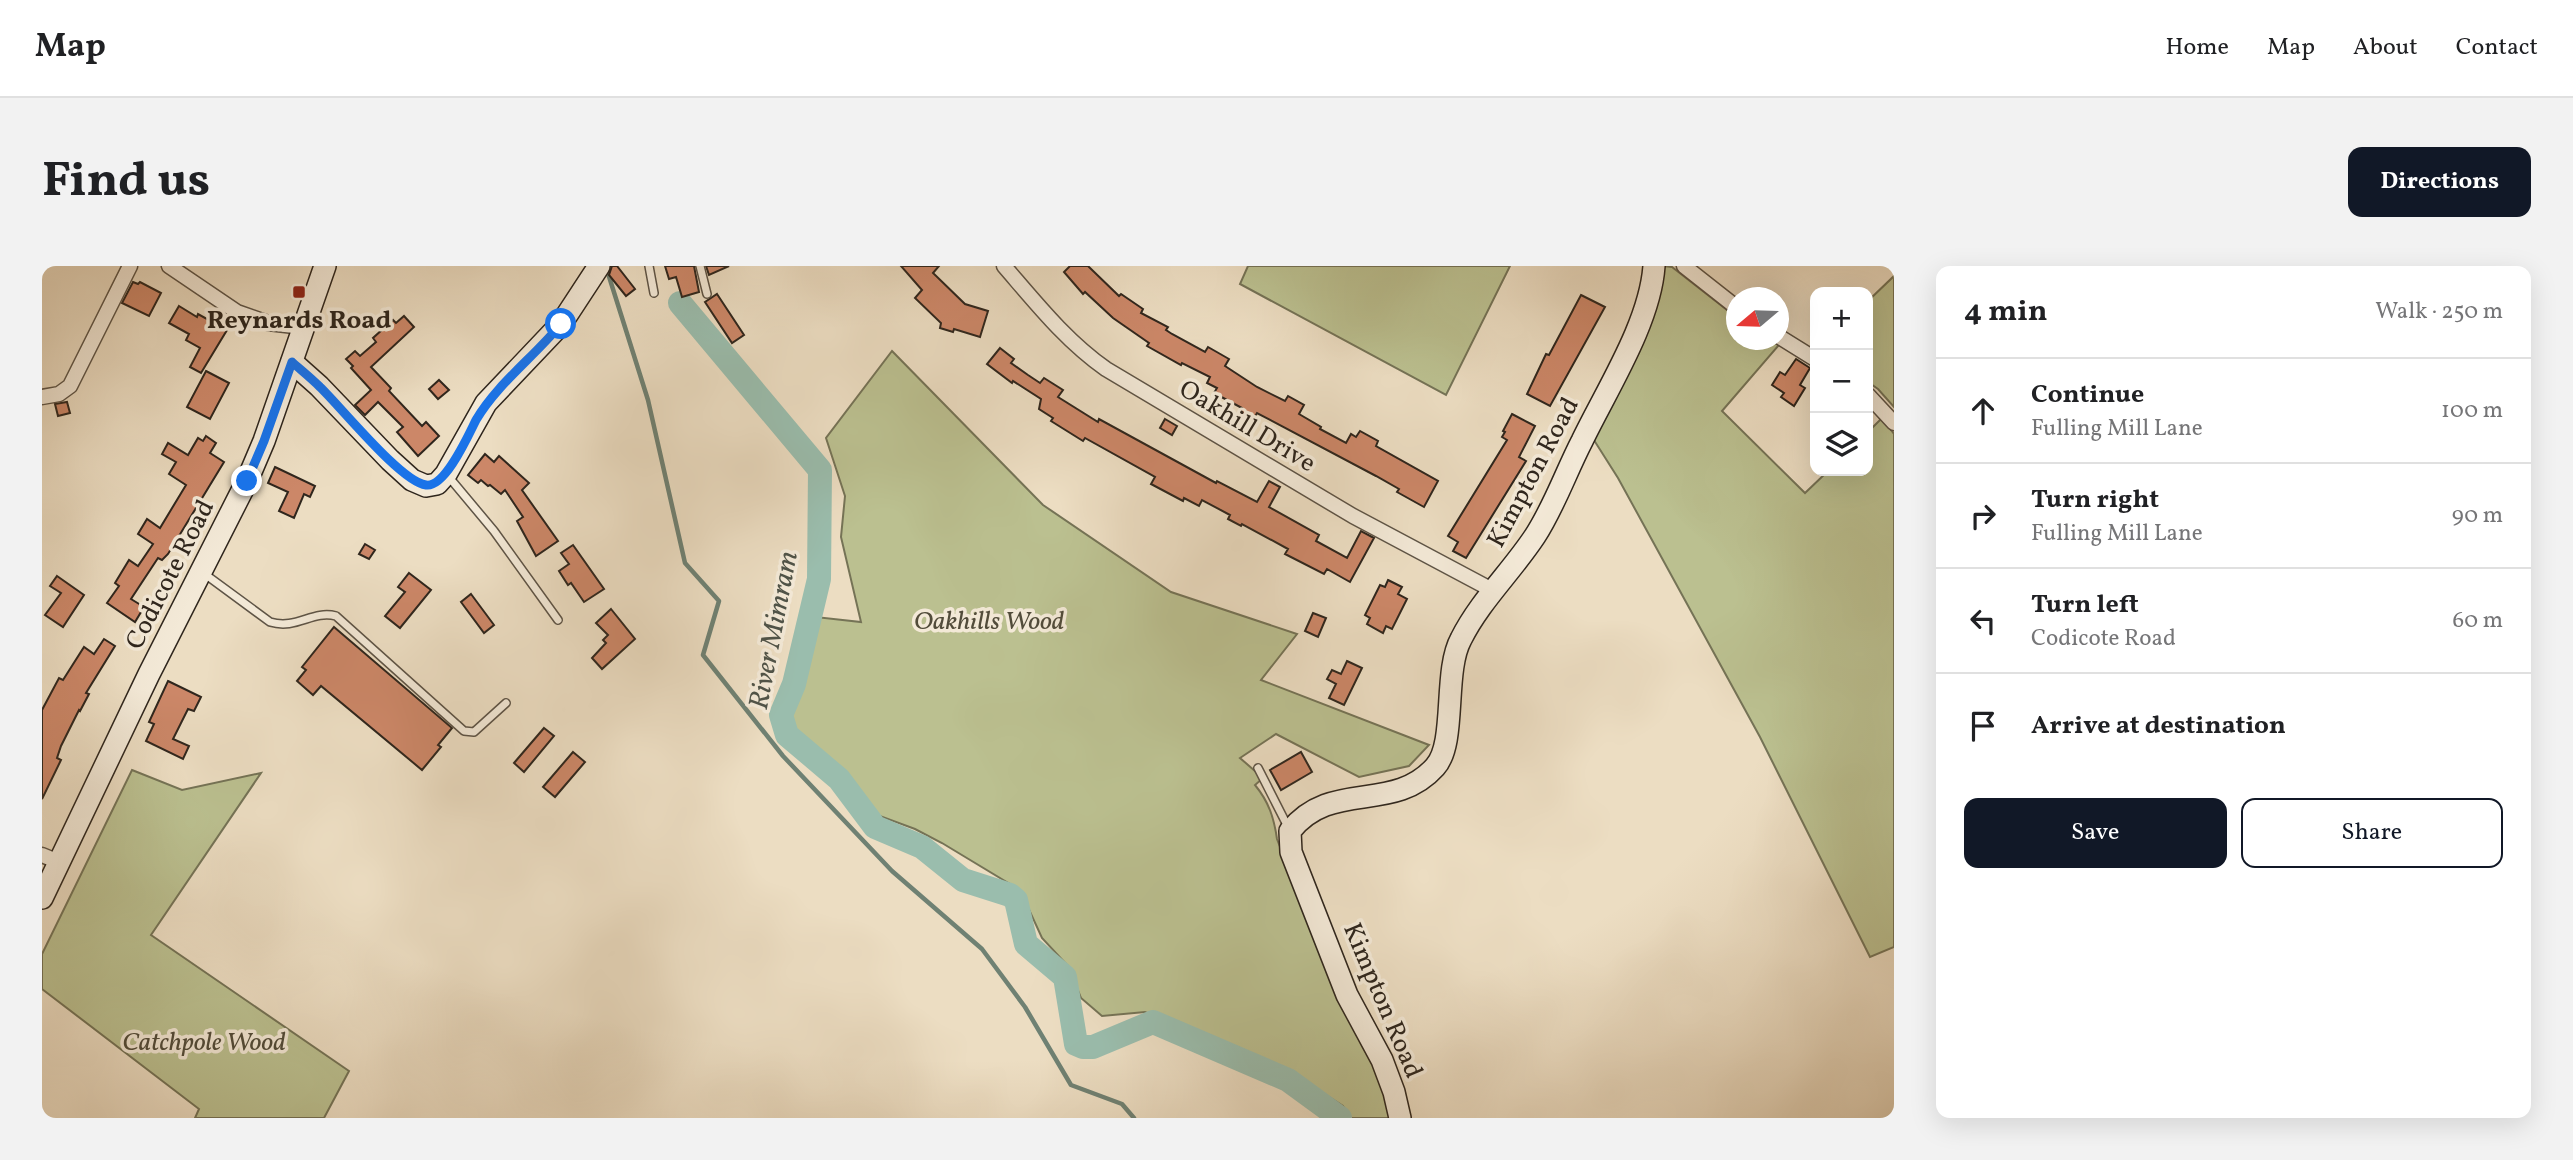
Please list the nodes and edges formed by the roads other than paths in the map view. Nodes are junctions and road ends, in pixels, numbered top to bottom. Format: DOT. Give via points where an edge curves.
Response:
graph roads {
  1 [pos="130,266"];
  2 [pos="170,266"];
  3 [pos="325,266"];
  4 [pos="599,266"];
  5 [pos="649,266"];
  6 [pos="700,266"];
  7 [pos="1004,266"];
  8 [pos="1654,266"];
  9 [pos="1684,266"];
  10 [pos="654,293"];
  11 [pos="707,294"];
  12 [pos="1726,298"];
  13 [pos="303,327"];
  14 [pos="1789,342"];
  15 [pos="1810,356"];
  16 [pos="292,362"];
  17 [pos="42,397"];
  18 [pos="1873,400"];
  19 [pos="1894,423"];
  20 [pos="446,474"];
  21 [pos="201,571"];
  22 [pos="1494,591"];
  23 [pos="558,620"];
  24 [pos="506,703"];
  25 [pos="1258,768"];
  26 [pos="1290,831"];
  27 [pos="50,858"];
  28 [pos="42,898"];
  29 [pos="1400,1118"];
  1 -- 17 [label="street" via="70,386 60,394"];
  2 -- 13 [label="street" via="245,315"];
  3 -- 13 [label="street, Codicote Road"];
  4 -- 20 [label="street" via="544,345 486,402"];
  5 -- 10 [label="lane"];
  6 -- 11 [label="lane"];
  7 -- 22 [label="street, Oakhill Drive" via="1064,335 1106,369 1353,516"];
  8 -- 22 [label="street, Kimpton Road" via="1644,313 1543,520"];
  9 -- 12 [label="street"];
  13 -- 16 [label="street, Codicote Road"];
  14 -- 15 [label="street"];
  16 -- 20 [label="street" via="412,480 426,486"];
  16 -- 21 [label="street, Codicote Road" via="247,481"];
  18 -- 19 [label="street"];
  20 -- 23 [label="lane"];
  21 -- 24 [label="lane" via="271,622 299,624 321,614 336,616 464,731 474,732"];
  21 -- 27 [label="street, Codicote Road"];
  22 -- 26 [label="street, Kimpton Road" via="1458,644 1438,764 1425,777 1387,794 1313,809"];
  25 -- 26 [label="lane"];
  26 -- 29 [label="street, Kimpton Road" via="1291,852 1347,995 1390,1081"];
  27 -- 28 [label="street, Codicote Road"];
}
